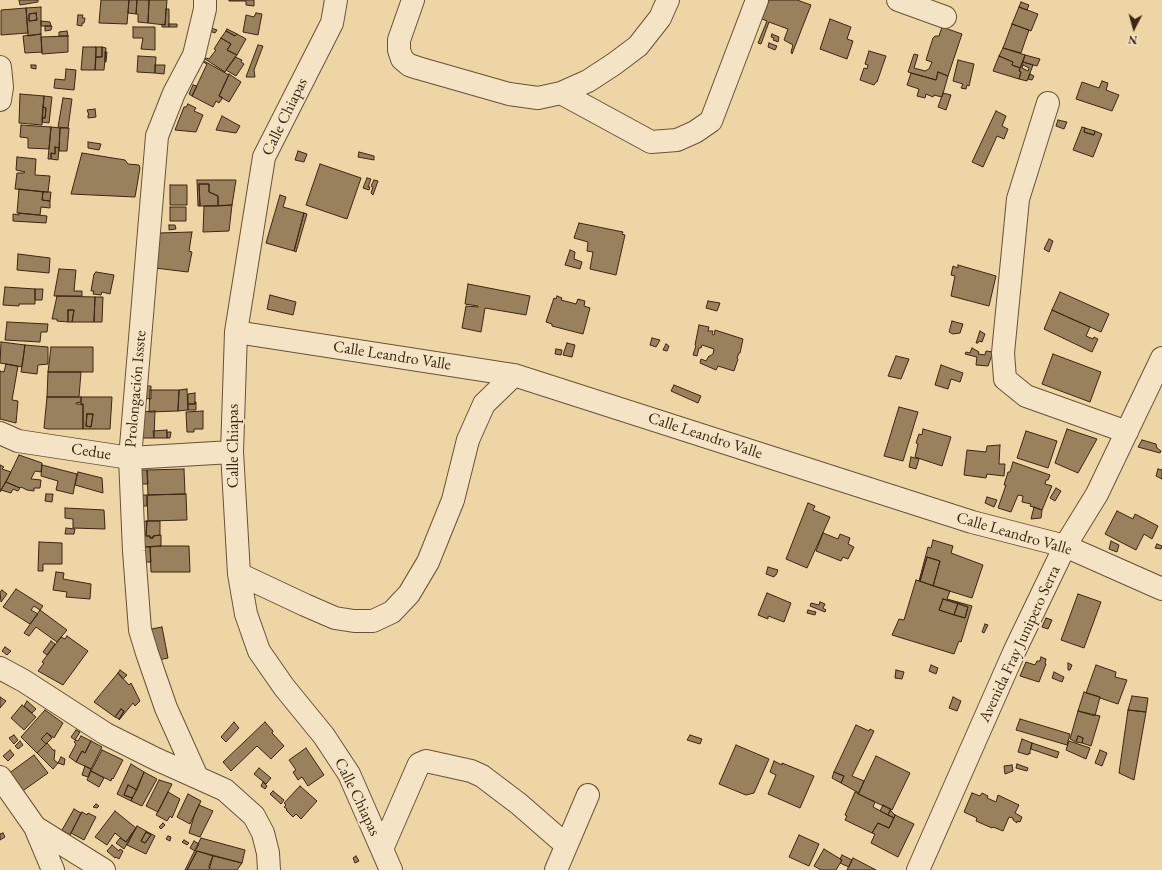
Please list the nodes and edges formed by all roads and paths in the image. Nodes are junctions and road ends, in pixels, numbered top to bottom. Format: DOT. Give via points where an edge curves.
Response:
graph roads {
  1 [pos="205,0"];
  2 [pos="336,0"];
  3 [pos="413,0"];
  4 [pos="668,0"];
  5 [pos="757,0"];
  6 [pos="898,0"];
  7 [pos="945,17"];
  8 [pos="0,67"];
  9 [pos="562,92"];
  10 [pos="0,100"];
  11 [pos="1048,103"];
  12 [pos="236,332"];
  13 [pos="1162,358"];
  14 [pos="514,375"];
  15 [pos="1127,432"];
  16 [pos="0,433"];
  17 [pos="232,452"];
  18 [pos="130,458"];
  19 [pos="1065,546"];
  20 [pos="239,574"];
  21 [pos="1162,589"];
  22 [pos="0,668"];
  23 [pos="0,777"];
  24 [pos="197,777"];
  25 [pos="588,795"];
  26 [pos="35,827"];
  27 [pos="566,845"];
  28 [pos="382,849"];
  29 [pos="53,870"];
  30 [pos="104,870"];
  31 [pos="269,870"];
  32 [pos="391,870"];
  33 [pos="556,870"];
  34 [pos="918,870"];
  1 -- 18 [label="street, Prolongación Issste" via="194,55 174,93 157,136"];
  2 -- 12 [label="street, Calle Chiapas" via="332,23 264,157"];
  3 -- 9 [label="street" via="399,40 402,59 409,65 510,94 538,98"];
  4 -- 9 [label="street" via="660,18 638,46 588,81"];
  5 -- 9 [label="street" via="711,121 695,132 677,140 651,142"];
  6 -- 7 [label="street"];
  8 -- 10 [label="street"];
  11 -- 15 [label="street" via="1018,199 1003,353 1005,379 1026,396"];
  12 -- 14 [label="street, Calle Leandro Valle"];
  12 -- 17 [label="street, Calle Chiapas"];
  13 -- 15 [label="street, Avenida Fray Junipero Serra"];
  14 -- 19 [label="street, Calle Leandro Valle" via="972,522"];
  14 -- 20 [label="street" via="484,404 468,440 453,500 428,562 409,594 392,612 373,621 335,618"];
  15 -- 19 [label="street, Avenida Fray Junipero Serra" via="1097,494"];
  16 -- 18 [label="street, Cedue" via="18,441"];
  17 -- 18 [label="street, Cedue"];
  17 -- 20 [label="street, Calle Chiapas"];
  18 -- 24 [label="street, Prolongación Issste" via="140,630 166,708"];
  19 -- 21 [label="street, Calle Leandro Valle"];
  19 -- 34 [label="street, Avenida Fray Junipero Serra" via="1015,650"];
  20 -- 28 [label="street, Calle Chiapas" via="246,614 259,651 284,687 324,736 349,774"];
  22 -- 24 [label="street" via="106,734"];
  23 -- 26 [label="street"];
  24 -- 31 [label="street" via="225,790 254,816 263,833"];
  25 -- 27 [label="street"];
  26 -- 29 [label="street"];
  26 -- 30 [label="street"];
  27 -- 28 [label="street" via="482,776 426,761 419,764"];
  27 -- 33 [label="street"];
  28 -- 32 [label="street, Calle Chiapas"];
}
